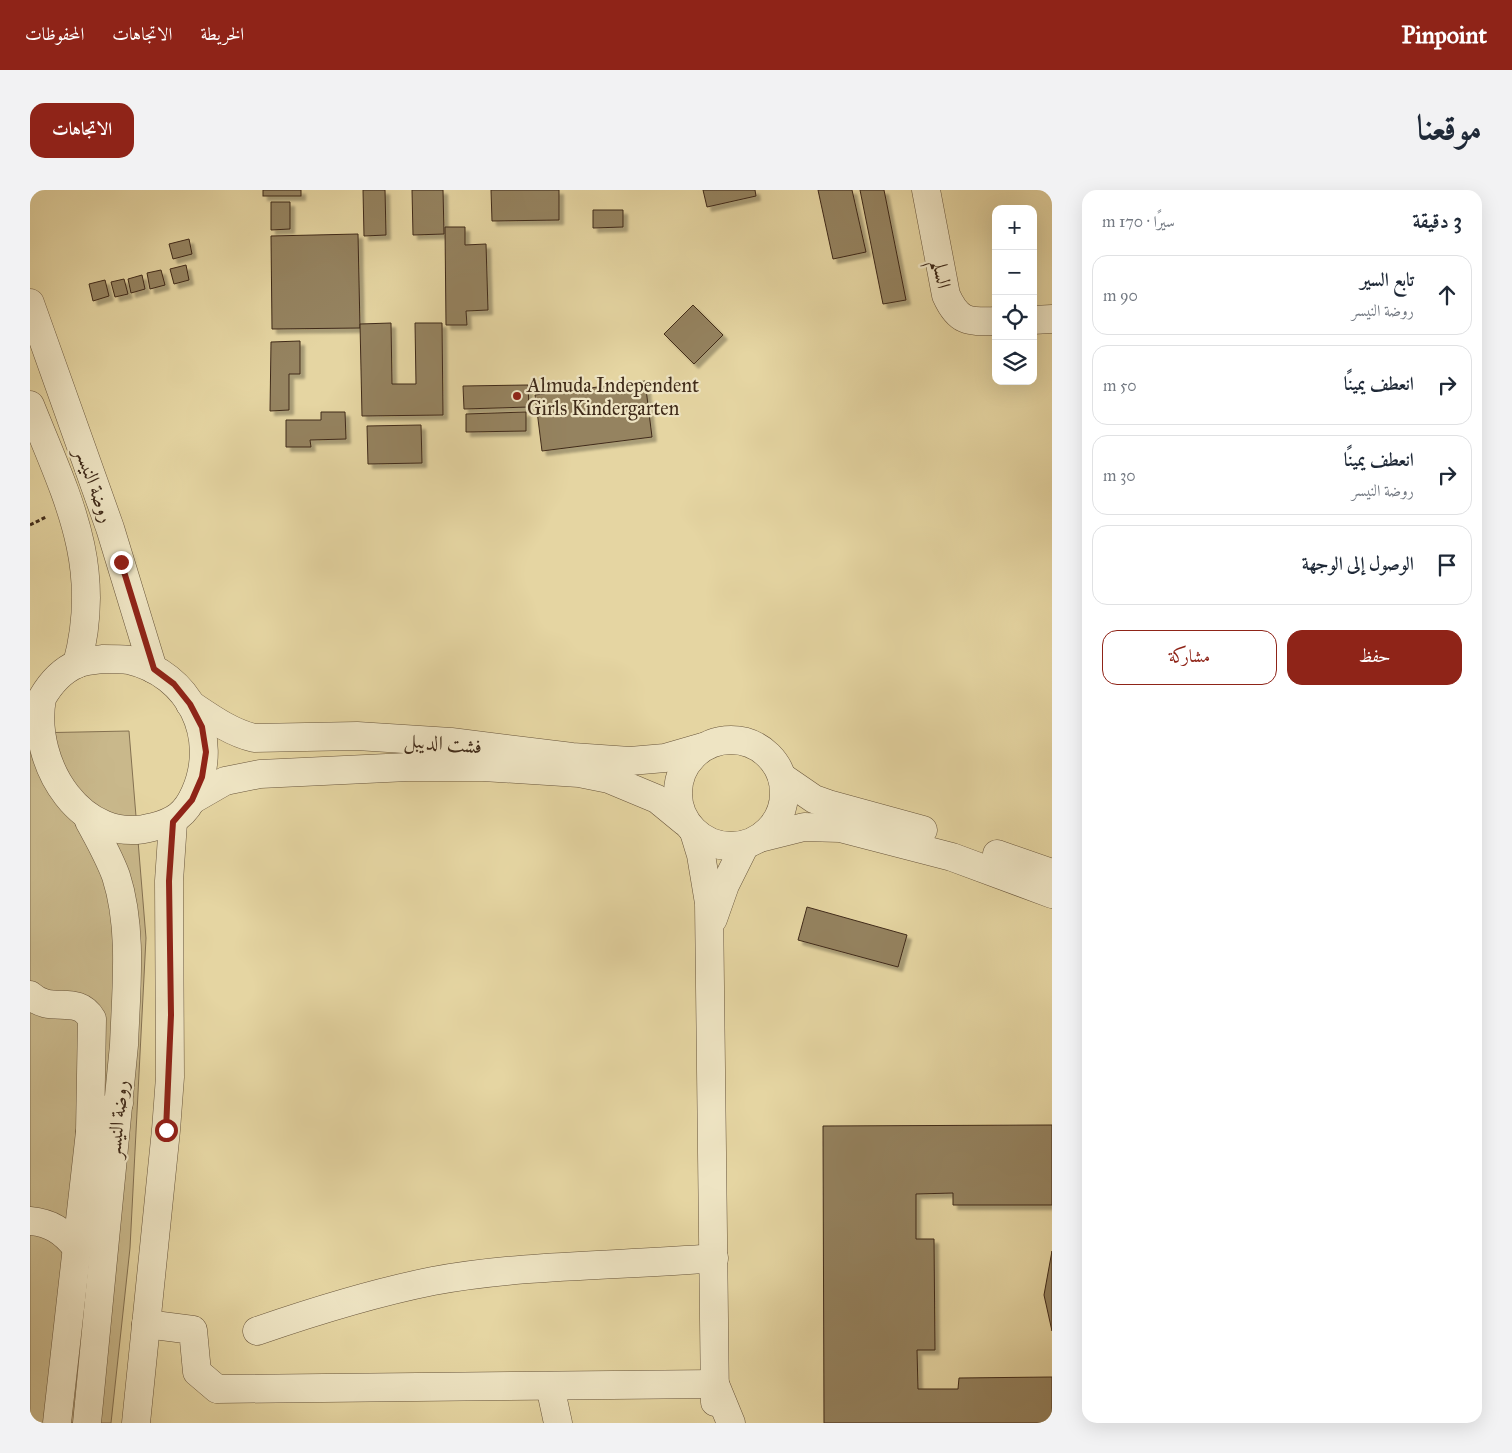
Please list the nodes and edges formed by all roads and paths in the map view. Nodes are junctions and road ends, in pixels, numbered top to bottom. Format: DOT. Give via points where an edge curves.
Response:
graph roads {
  1 [pos="926,190"];
  2 [pos="30,303"];
  3 [pos="1052,319"];
  4 [pos="1037,320"];
  5 [pos="992,321"];
  6 [pos="30,405"];
  7 [pos="77,664"];
  8 [pos="154,669"];
  9 [pos="39,689"];
  10 [pos="190,704"];
  11 [pos="703,747"];
  12 [pos="782,777"];
  13 [pos="41,781"];
  14 [pos="192,800"];
  15 [pos="89,821"];
  16 [pos="173,822"];
  17 [pos="690,827"];
  18 [pos="752,841"];
  19 [pos="1052,873"];
  20 [pos="1052,894"];
  21 [pos="710,928"];
  22 [pos="30,995"];
  23 [pos="119,1103"];
  24 [pos="90,1132"];
  25 [pos="30,1221"];
  26 [pos="76,1246"];
  27 [pos="714,1258"];
  28 [pos="146,1324"];
  29 [pos="257,1331"];
  30 [pos="715,1384"];
  31 [pos="550,1386"];
  32 [pos="57,1423"];
  33 [pos="87,1423"];
  34 [pos="136,1423"];
  35 [pos="558,1423"];
  36 [pos="716,1423"];
  37 [pos="731,1423"];
  1 -- 5 [label="street, السلم" via="946,295 952,309 971,321"];
  2 -- 8 [label="street, روضة النيسر" via="113,536"];
  3 -- 4 [label="street"];
  6 -- 7 [label="street, روضة النيسر" via="65,494 84,558 87,612"];
  7 -- 8 [label="street" via="103,659 129,660"];
  7 -- 9 [label="street"];
  8 -- 10 [label="street" via="174,684"];
  9 -- 13 [label="street" via="31,738"];
  10 -- 11 [label="street, فشت الديبل" via="224,727 254,738 358,736 451,742 630,761 666,758"];
  10 -- 14 [label="street" via="202,727 206,752 202,777"];
  11 -- 12 [label="street" via="729,739 749,743 767,753"];
  11 -- 17 [label="street" via="692,755 678,780 679,808"];
  12 -- 18 [label="street" via="783,804 770,829"];
  12 -- 19 [label="street" via="814,799 828,804 955,839"];
  13 -- 15 [label="street" via="68,807"];
  14 -- 16 [label="street"];
  14 -- 17 [label="street, فشت الديبل" via="225,781 260,774 493,767 579,773 609,779 657,799"];
  15 -- 16 [label="street" via="117,830 145,830"];
  15 -- 23 [label="street, روضة النيسر" via="116,878 123,908 126,988"];
  16 -- 28 [label="street" via="169,881 170,1077"];
  17 -- 18 [label="street" via="709,842 727,846"];
  17 -- 21 [label="street" via="706,879"];
  18 -- 20 [label="street" via="804,827 840,828 952,857"];
  18 -- 21 [label="street" via="725,885"];
  21 -- 27 [label="street"];
  22 -- 24 [label="street" via="42,1003 80,1006 92,1019"];
  23 -- 24 [label="street" via="101,1115"];
  23 -- 33 [label="street, روضة النيسر"];
  24 -- 26 [label="street"];
  25 -- 26 [label="street" via="58,1228"];
  26 -- 32 [label="street"];
  27 -- 29 [label="street" via="434,1281 338,1304"];
  27 -- 30 [label="street"];
  28 -- 31 [label="street" via="193,1330 197,1372 217,1389"];
  28 -- 34 [label="street"];
  30 -- 31 [label="street"];
  30 -- 36 [label="street"];
  30 -- 37 [label="street"];
  31 -- 35 [label="street"];
}
